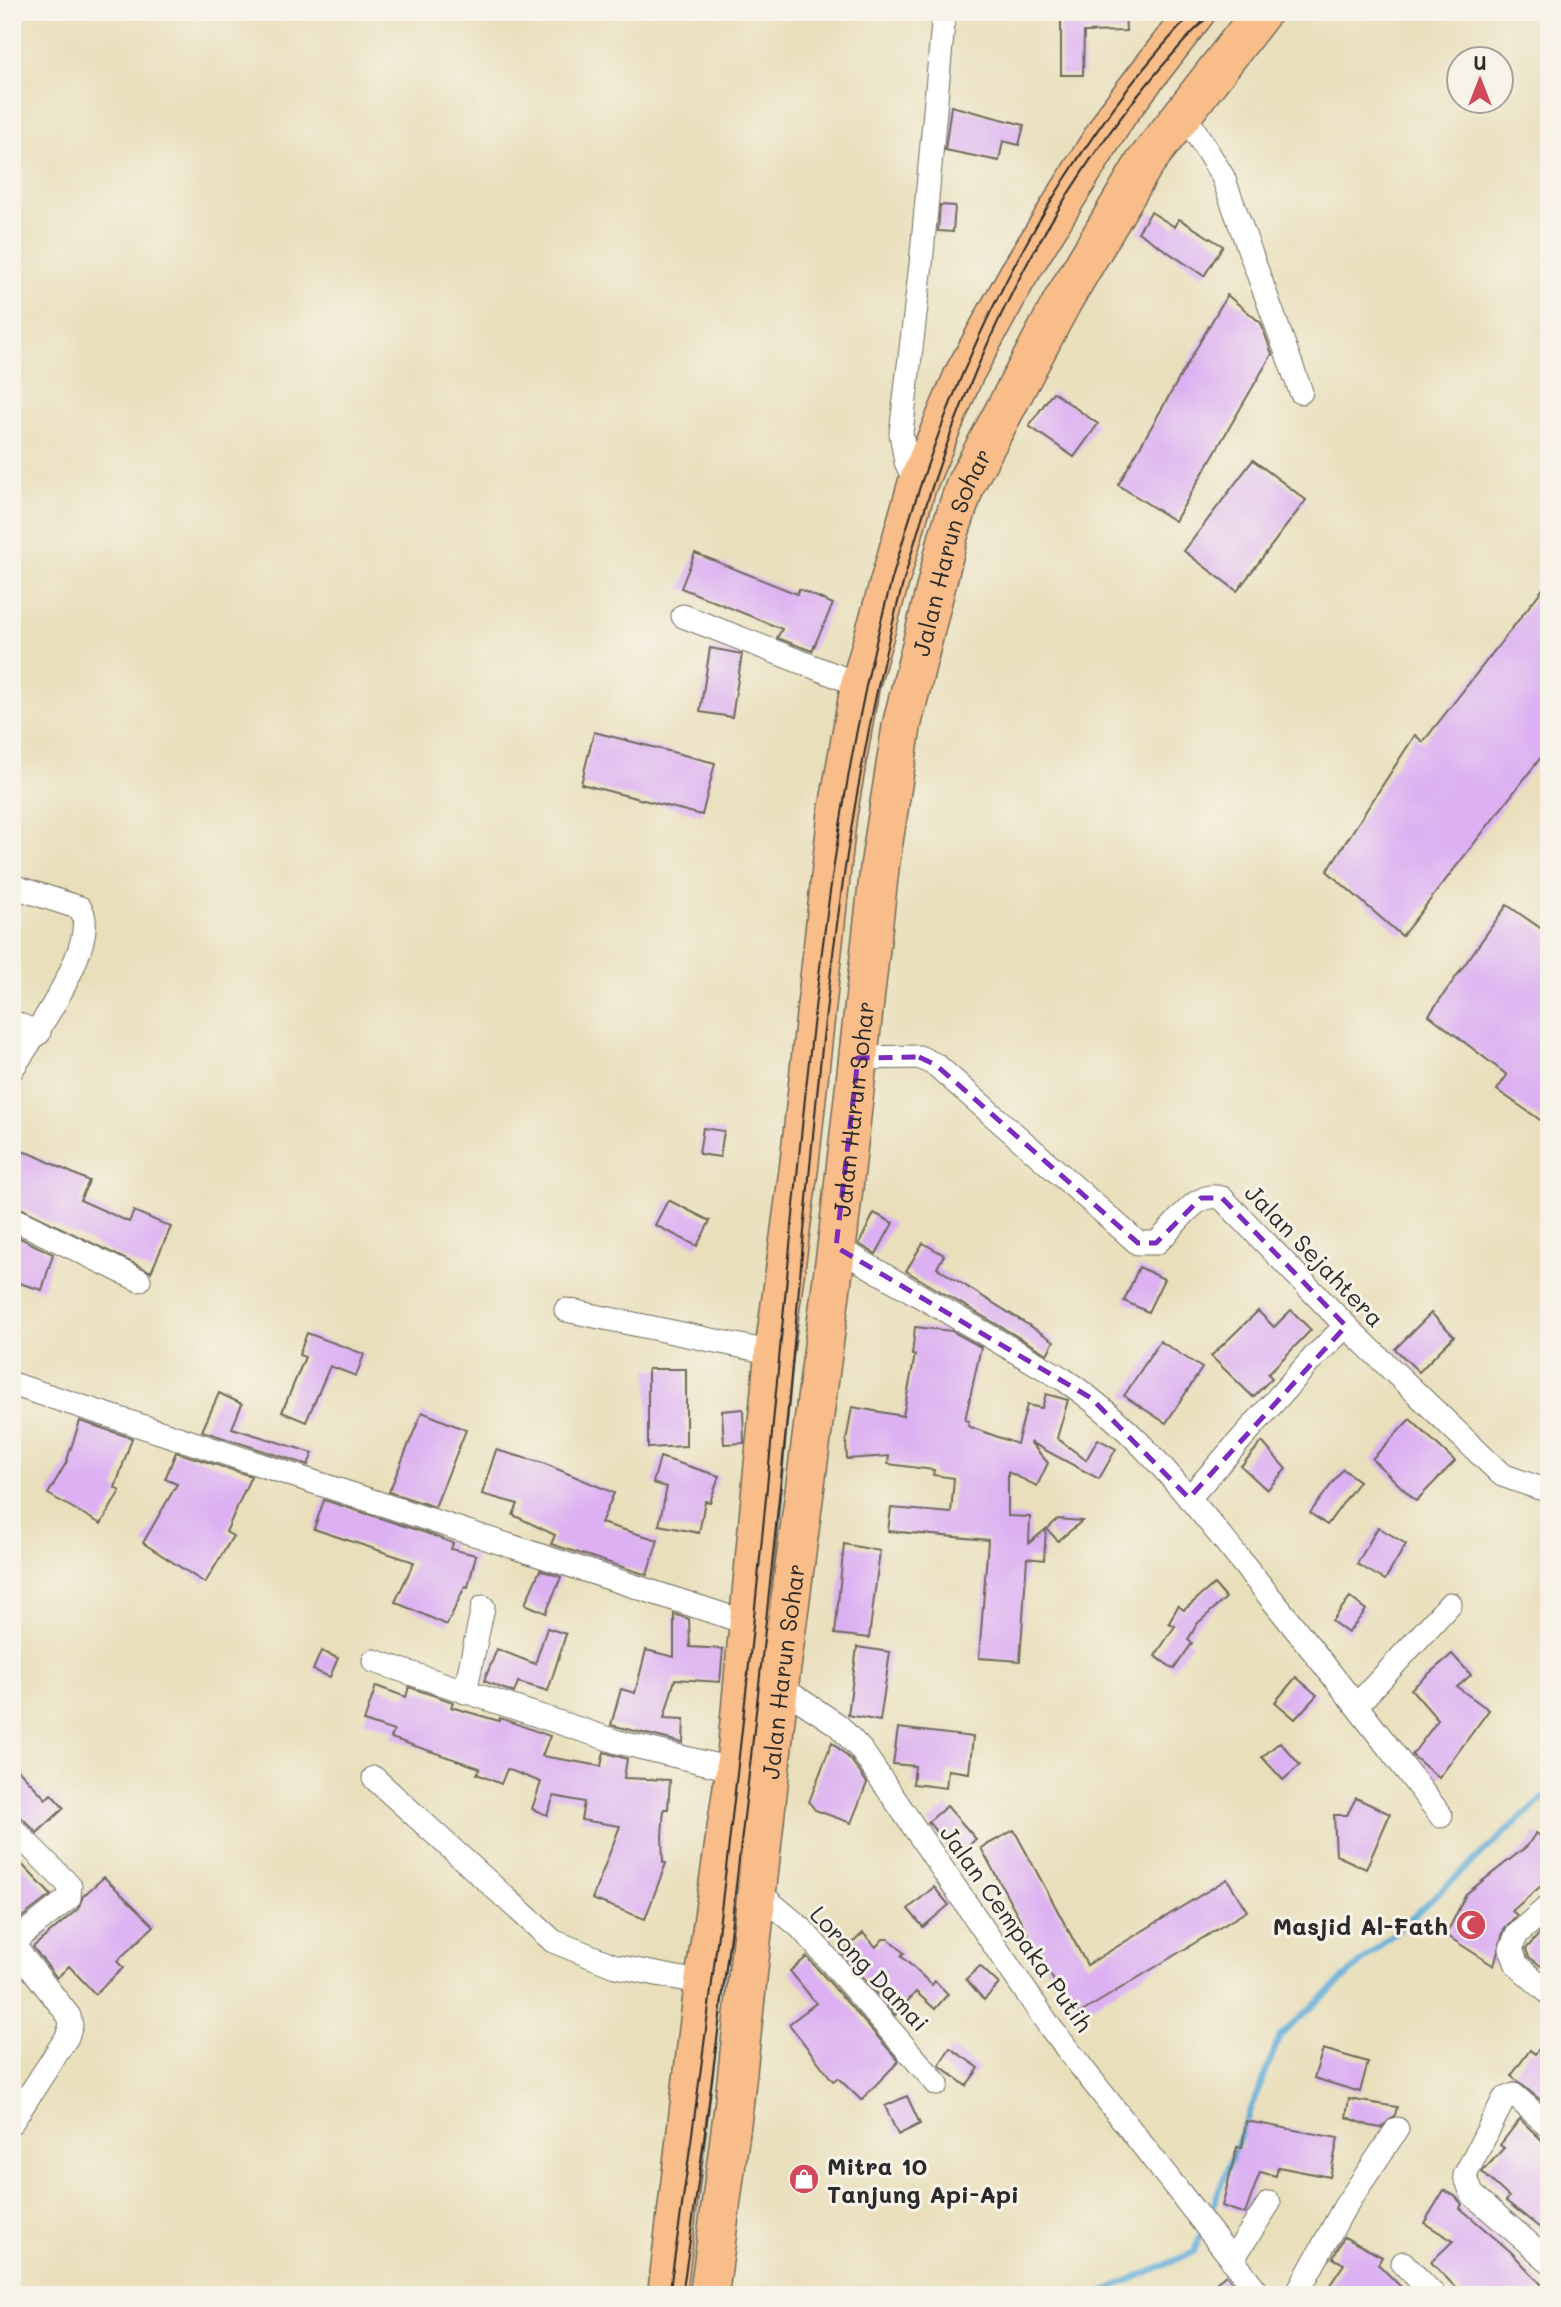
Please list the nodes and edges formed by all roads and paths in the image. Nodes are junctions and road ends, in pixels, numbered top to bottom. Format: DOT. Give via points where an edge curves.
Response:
graph roads {
  1 [pos="944,12"];
  2 [pos="1196,12"];
  3 [pos="1262,12"];
  4 [pos="1184,113"];
  5 [pos="1301,392"];
  6 [pos="917,485"];
  7 [pos="682,616"];
  8 [pos="860,685"];
  9 [pos="12,886"];
  10 [pos="12,1022"];
  11 [pos="39,1033"];
  12 [pos="858,1058"];
  13 [pos="12,1069"];
  14 [pos="12,1219"];
  15 [pos="836,1247"];
  16 [pos="139,1280"];
  17 [pos="566,1310"];
  18 [pos="1346,1326"];
  19 [pos="774,1353"];
  20 [pos="12,1384"];
  21 [pos="1549,1486"];
  22 [pos="1189,1497"];
  23 [pos="1450,1604"];
  24 [pos="483,1607"];
  25 [pos="751,1624"];
  26 [pos="374,1661"];
  27 [pos="779,1686"];
  28 [pos="466,1692"];
  29 [pos="1357,1705"];
  30 [pos="735,1770"];
  31 [pos="374,1778"];
  32 [pos="1441,1816"];
  33 [pos="12,1828"];
  34 [pos="758,1892"];
  35 [pos="1549,1906"];
  36 [pos="12,1943"];
  37 [pos="704,1983"];
  38 [pos="1549,1993"];
  39 [pos="937,2084"];
  40 [pos="12,2122"];
  41 [pos="1549,2126"];
  42 [pos="1397,2129"];
  43 [pos="1269,2203"];
  44 [pos="1227,2253"];
  45 [pos="1549,2261"];
  46 [pos="1403,2263"];
  47 [pos="667,2295"];
  48 [pos="709,2295"];
  49 [pos="1260,2295"];
  50 [pos="1296,2295"];
  51 [pos="1434,2295"];
  1 -- 6 [label="street" via="901,433 905,461"];
  2 -- 6 [label="highway, Jalan Harun Sohar" via="1118,113 1017,277 964,374"];
  3 -- 4 [label="highway, Jalan Harun Sohar"];
  4 -- 5 [label="street" via="1223,177"];
  4 -- 12 [label="highway, Jalan Harun Sohar" via="1144,164 1062,302 966,483 902,724 880,864"];
  6 -- 8 [label="highway, Jalan Harun Sohar"];
  7 -- 8 [label="street"];
  8 -- 19 [label="highway, Jalan Harun Sohar" via="837,817 801,1154"];
  9 -- 11 [label="street" via="80,908 85,919 62,992"];
  10 -- 11 [label="street"];
  11 -- 13 [label="street"];
  12 -- 15 [label="highway, Jalan Harun Sohar"];
  12 -- 18 [label="street, Jalan Sejahtera" via="919,1057 936,1065 1138,1243 1156,1243 1200,1198 1222,1198"];
  14 -- 16 [label="street"];
  15 -- 22 [label="street" via="1091,1398"];
  15 -- 27 [label="highway, Jalan Harun Sohar"];
  17 -- 19 [label="street"];
  18 -- 21 [label="street, Jalan Sejahtera" via="1502,1475 1539,1488"];
  18 -- 22 [label="street"];
  19 -- 25 [label="highway, Jalan Harun Sohar"];
  20 -- 25 [label="street"];
  22 -- 29 [label="street"];
  23 -- 29 [label="street"];
  24 -- 28 [label="street"];
  25 -- 30 [label="highway, Jalan Harun Sohar"];
  26 -- 28 [label="street"];
  27 -- 34 [label="highway, Jalan Harun Sohar"];
  27 -- 44 [label="street, Jalan Cempaka Putih" via="838,1725 862,1751 1050,2027"];
  28 -- 30 [label="street" via="618,1742"];
  29 -- 32 [label="street"];
  30 -- 37 [label="highway, Jalan Harun Sohar"];
  31 -- 37 [label="street" via="553,1941 615,1966"];
  33 -- 36 [label="street" via="71,1891 69,1898"];
  34 -- 39 [label="street, Lorong Damai" via="800,1928"];
  34 -- 48 [label="highway, Jalan Harun Sohar"];
  35 -- 38 [label="street" via="1517,1934 1511,1949 1517,1965"];
  36 -- 40 [label="street" via="69,2015 71,2025"];
  37 -- 47 [label="highway, Jalan Harun Sohar"];
  41 -- 45 [label="street" via="1509,2095 1465,2175 1472,2194"];
  42 -- 50 [label="street"];
  43 -- 44 [label="street"];
  44 -- 49 [label="street"];
  46 -- 51 [label="street"];
}
